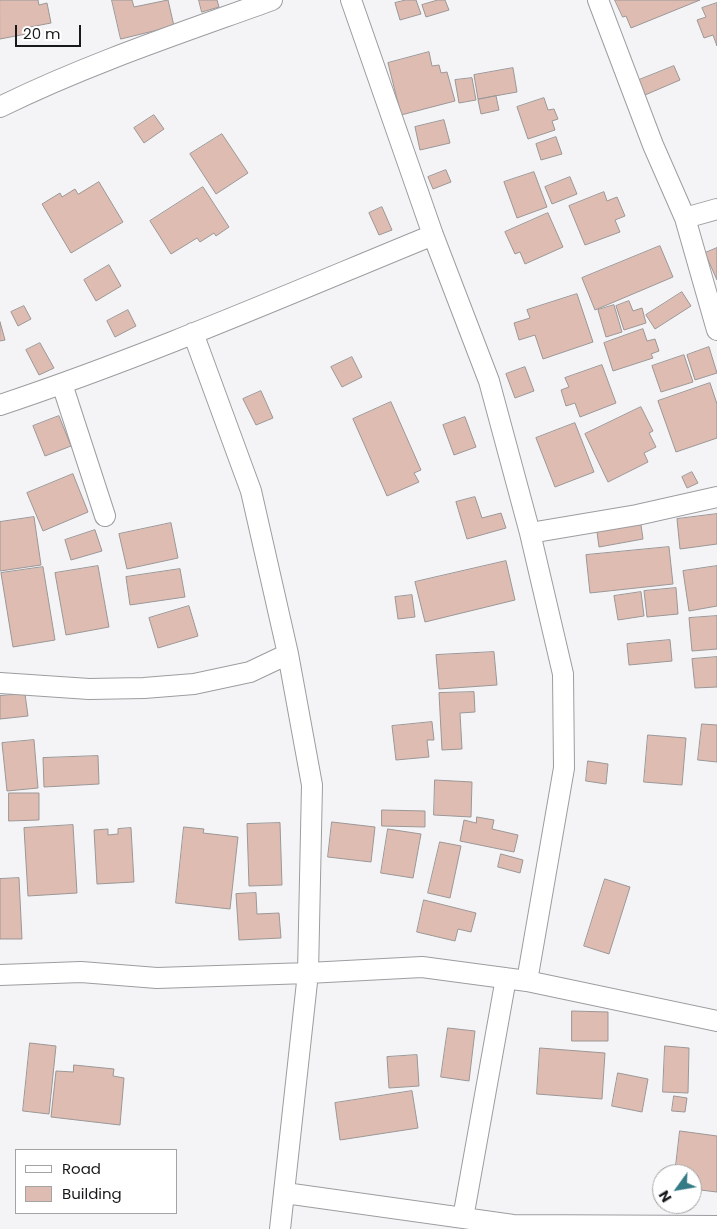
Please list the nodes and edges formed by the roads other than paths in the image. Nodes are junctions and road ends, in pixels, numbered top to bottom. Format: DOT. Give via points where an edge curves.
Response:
graph roads {
  1 [pos="272,0"];
  2 [pos="351,0"];
  3 [pos="598,0"];
  4 [pos="0,107"];
  5 [pos="717,209"];
  6 [pos="685,218"];
  7 [pos="432,235"];
  8 [pos="717,330"];
  9 [pos="193,333"];
  10 [pos="62,384"];
  11 [pos="0,405"];
  12 [pos="717,497"];
  13 [pos="105,516"];
  14 [pos="530,534"];
  15 [pos="288,654"];
  16 [pos="0,683"];
  17 [pos="308,973"];
  18 [pos="0,975"];
  19 [pos="506,978"];
  20 [pos="527,981"];
  21 [pos="717,1022"];
  22 [pos="284,1193"];
  23 [pos="463,1218"];
  24 [pos="717,1226"];
  25 [pos="513,1227"];
  26 [pos="280,1229"];
  1 -- 4 [label="street" via="129,52"];
  2 -- 7 [label="street"];
  3 -- 6 [label="street" via="653,145"];
  5 -- 6 [label="street"];
  6 -- 8 [label="street"];
  7 -- 9 [label="street"];
  7 -- 14 [label="street" via="489,381"];
  9 -- 10 [label="street"];
  9 -- 15 [label="street" via="251,491"];
  10 -- 11 [label="street"];
  10 -- 13 [label="street"];
  12 -- 14 [label="street"];
  14 -- 20 [label="street" via="563,674 564,768"];
  15 -- 16 [label="street" via="250,672 194,684 89,688"];
  15 -- 17 [label="street" via="312,785"];
  17 -- 18 [label="street" via="157,978 81,972"];
  17 -- 19 [label="street" via="422,967"];
  17 -- 22 [label="street"];
  19 -- 20 [label="street"];
  19 -- 23 [label="street"];
  20 -- 21 [label="street"];
  22 -- 23 [label="street"];
  22 -- 26 [label="street"];
  23 -- 25 [label="street"];
  24 -- 25 [label="street"];
}
